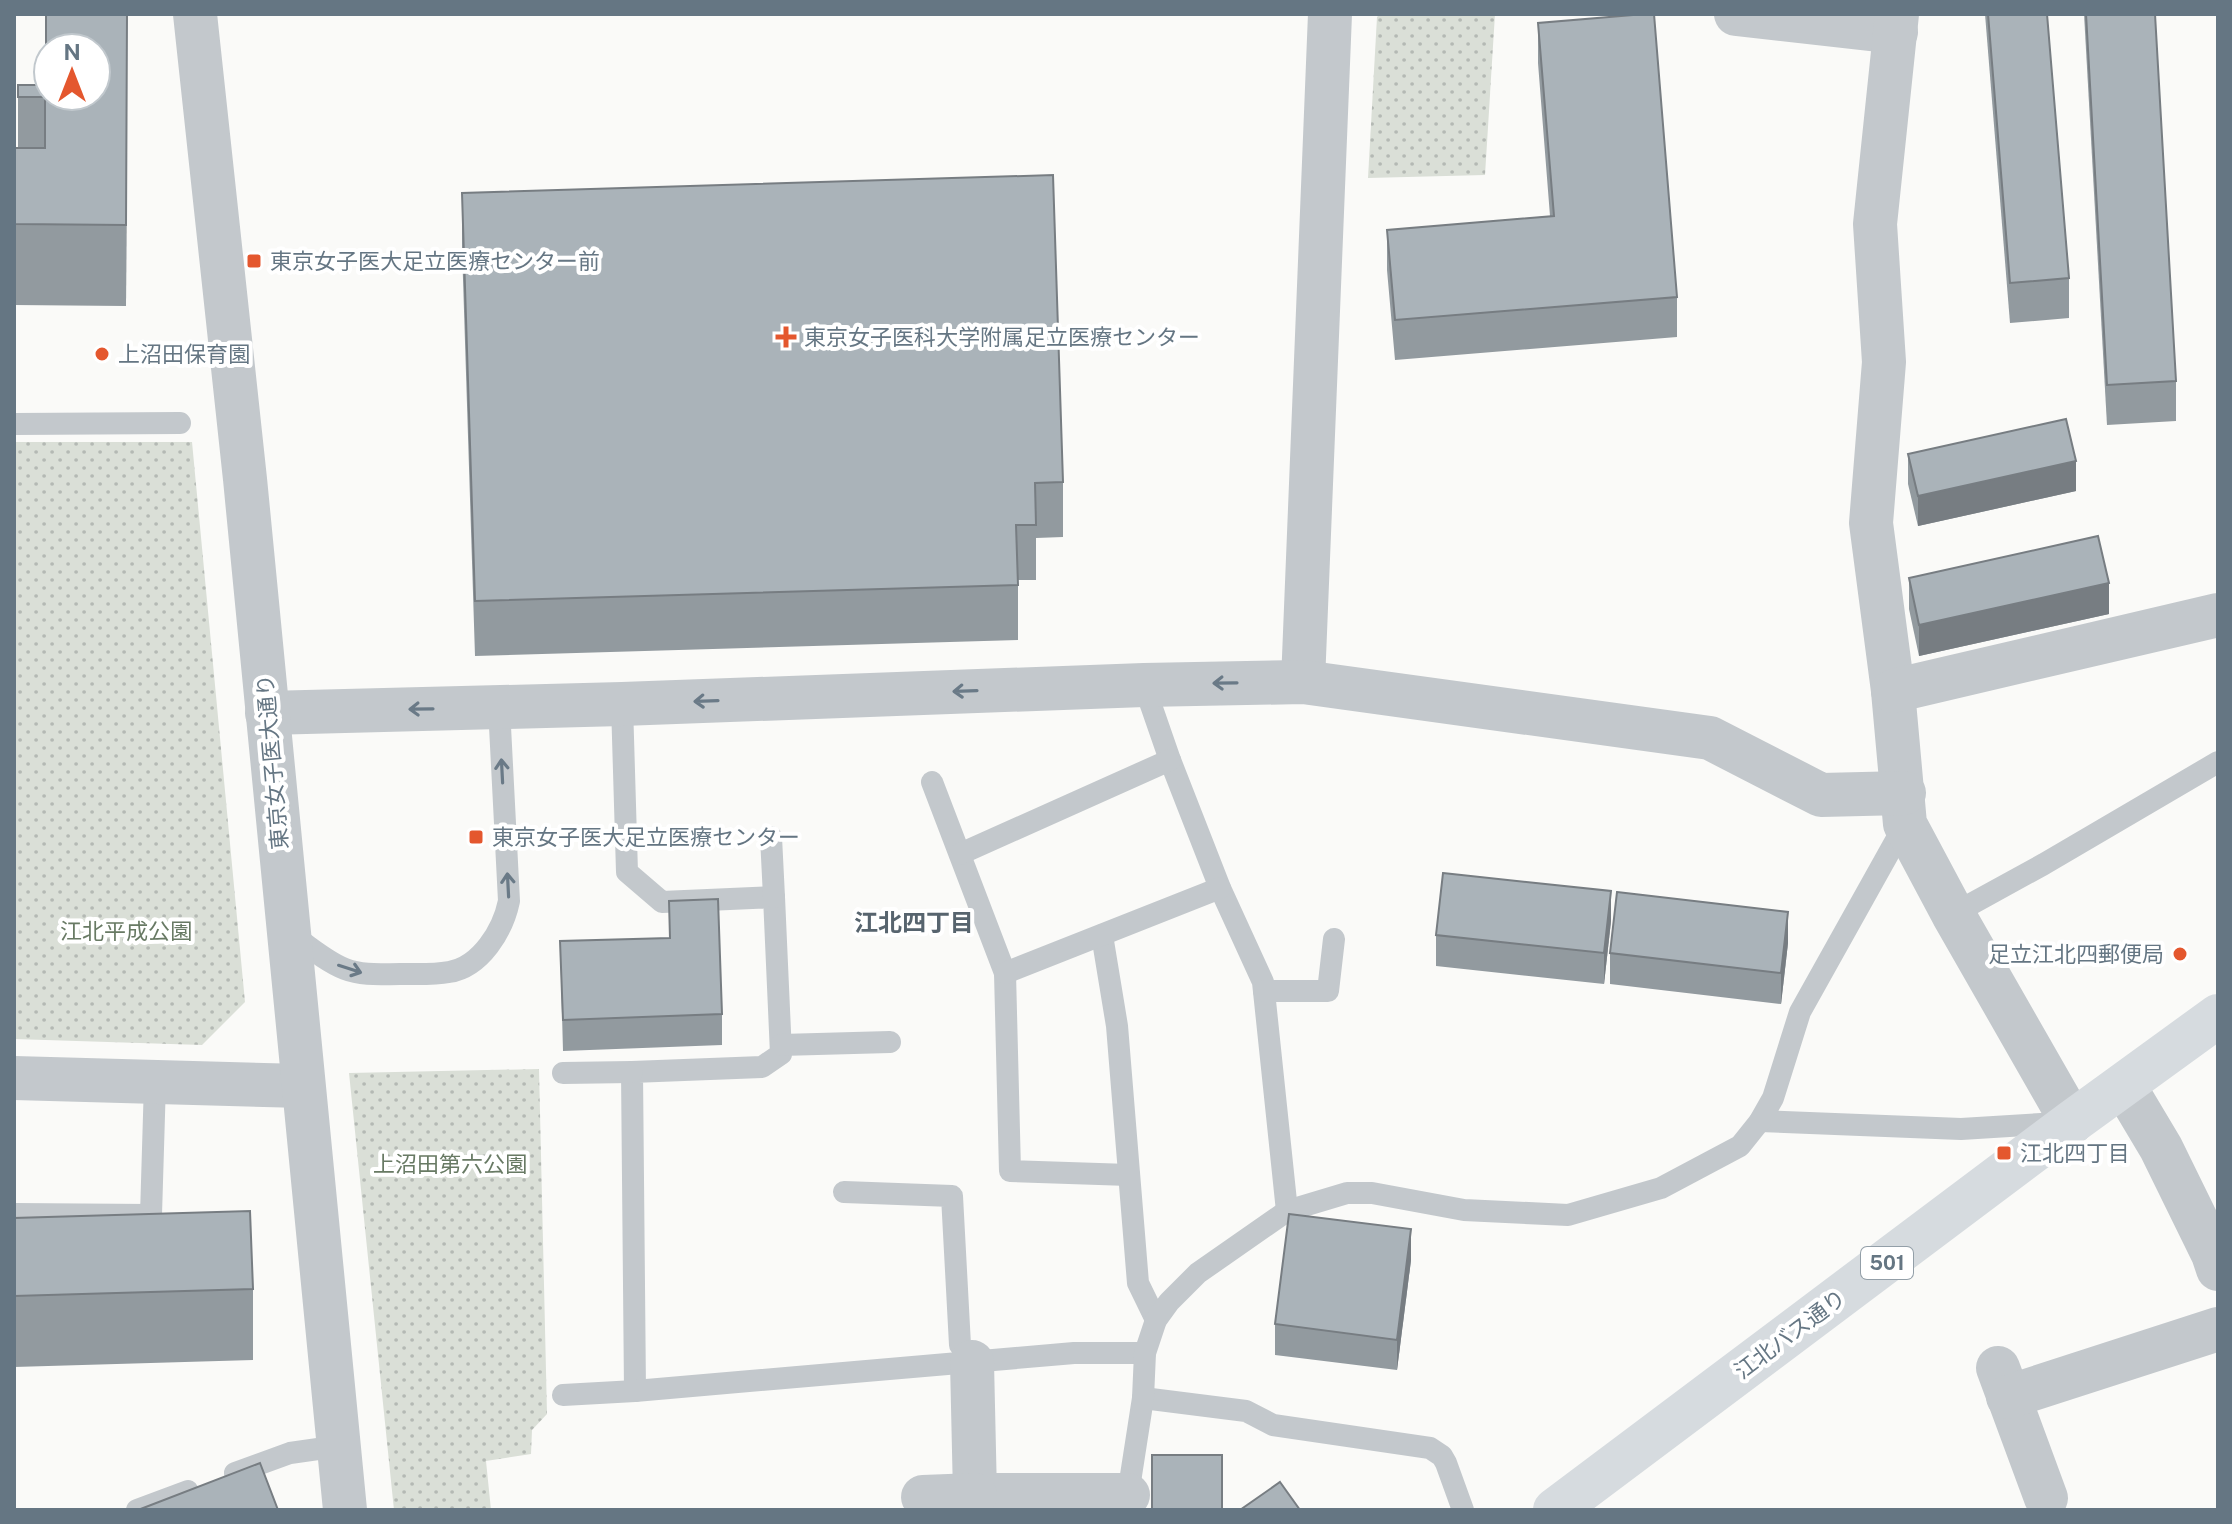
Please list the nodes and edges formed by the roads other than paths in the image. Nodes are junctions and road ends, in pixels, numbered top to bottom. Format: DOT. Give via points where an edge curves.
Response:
graph roads {
  1 [pos="195,14"];
  2 [pos="1330,14"];
  3 [pos="1736,14"];
  4 [pos="1896,23"];
  5 [pos="180,423"];
  6 [pos="14,424"];
  7 [pos="2218,615"];
  8 [pos="1303,682"];
  9 [pos="1144,685"];
  10 [pos="1893,691"];
  11 [pos="622,704"];
  12 [pos="499,707"];
  13 [pos="267,713"];
  14 [pos="1170,760"];
  15 [pos="2218,762"];
  16 [pos="932,782"];
  17 [pos="1904,808"];
  18 [pos="771,837"];
  19 [pos="960,854"];
  20 [pos="1220,888"];
  21 [pos="774,897"];
  22 [pos="1953,914"];
  23 [pos="288,932"];
  24 [pos="1102,935"];
  25 [pos="1334,939"];
  26 [pos="1005,973"];
  27 [pos="1264,991"];
  28 [pos="2218,1016"];
  29 [pos="890,1042"];
  30 [pos="781,1045"];
  31 [pos="632,1072"];
  32 [pos="563,1073"];
  33 [pos="14,1078"];
  34 [pos="155,1082"];
  35 [pos="303,1086"];
  36 [pos="2124,1086"];
  37 [pos="1760,1121"];
  38 [pos="2072,1122"];
  39 [pos="1129,1175"];
  40 [pos="844,1192"];
  41 [pos="1287,1211"];
  42 [pos="14,1214"];
  43 [pos="2218,1269"];
  44 [pos="1156,1320"];
  45 [pos="2218,1329"];
  46 [pos="1145,1353"];
  47 [pos="972,1362"];
  48 [pos="635,1391"];
  49 [pos="563,1395"];
  50 [pos="1143,1398"];
  51 [pos="339,1446"];
  52 [pos="975,1495"];
  53 [pos="923,1497"];
  54 [pos="2046,1498"];
  55 [pos="1127,1502"];
  56 [pos="137,1510"];
  57 [pos="345,1510"];
  58 [pos="1463,1510"];
  59 [pos="1555,1510"];
  1 -- 13 [label="street, 東京女子医大通り"];
  2 -- 8 [label="street"];
  3 -- 4 [label="street"];
  4 -- 10 [label="street" via="1875,224 1884,362 1871,523"];
  5 -- 6 [label="lane"];
  7 -- 10 [label="street"];
  8 -- 9 [label="street, one-way"];
  8 -- 17 [label="street" via="1710,738 1821,795"];
  9 -- 11 [label="street, one-way"];
  9 -- 14 [label="lane"];
  10 -- 17 [label="street"];
  11 -- 12 [label="street"];
  11 -- 21 [label="lane" via="627,872 662,902"];
  12 -- 13 [label="street, one-way"];
  23 -- 12 [label="lane, one-way" via="332,963 367,974 451,972 484,951 499,933 509,901"];
  13 -- 23 [label="street, 東京女子医大通り"];
  14 -- 19 [label="lane"];
  14 -- 20 [label="lane"];
  15 -- 22 [label="lane"];
  16 -- 19 [label="lane"];
  17 -- 22 [label="street"];
  17 -- 37 [label="lane" via="1800,1012 1773,1098"];
  18 -- 21 [label="lane"];
  19 -- 26 [label="lane"];
  20 -- 24 [label="lane"];
  20 -- 27 [label="lane"];
  21 -- 30 [label="lane"];
  22 -- 38 [label="street"];
  23 -- 35 [label="street, 東京女子医大通り"];
  24 -- 26 [label="lane"];
  24 -- 39 [label="lane" via="1117,1026"];
  25 -- 27 [label="lane" via="1328,991"];
  26 -- 39 [label="lane" via="1010,1171"];
  27 -- 41 [label="lane"];
  28 -- 36 [label="main road, 江北バス通り / 501"];
  29 -- 30 [label="lane"];
  30 -- 31 [label="lane" via="781,1054 762,1067"];
  31 -- 32 [label="lane"];
  31 -- 48 [label="lane"];
  33 -- 34 [label="street"];
  34 -- 35 [label="street"];
  34 -- 42 [label="lane" via="151,1215"];
  35 -- 51 [label="street, 東京女子医大通り"];
  36 -- 38 [label="main road, 江北バス通り / 501"];
  36 -- 43 [label="street" via="2161,1148"];
  37 -- 38 [label="lane" via="1961,1129"];
  37 -- 41 [label="lane" via="1740,1146 1661,1188 1568,1215 1464,1210 1372,1193 1347,1193"];
  38 -- 59 [label="main road, 江北バス通り / 501"];
  39 -- 44 [label="lane" via="1138,1283"];
  40 -- 47 [label="lane" via="952,1196 960,1345"];
  41 -- 44 [label="lane" via="1198,1273"];
  44 -- 46 [label="lane"];
  45 -- 54 [label="street" via="2003,1383"];
  46 -- 47 [label="lane"];
  46 -- 50 [label="lane"];
  47 -- 48 [label="lane"];
  47 -- 52 [label="street"];
  48 -- 49 [label="lane"];
  50 -- 55 [label="lane"];
  50 -- 58 [label="lane" via="1246,1411 1273,1425 1430,1448 1446,1463"];
  51 -- 56 [label="lane" via="290,1453"];
  51 -- 57 [label="street, 東京女子医大通り"];
  52 -- 53 [label="street"];
  52 -- 55 [label="street"];
}
